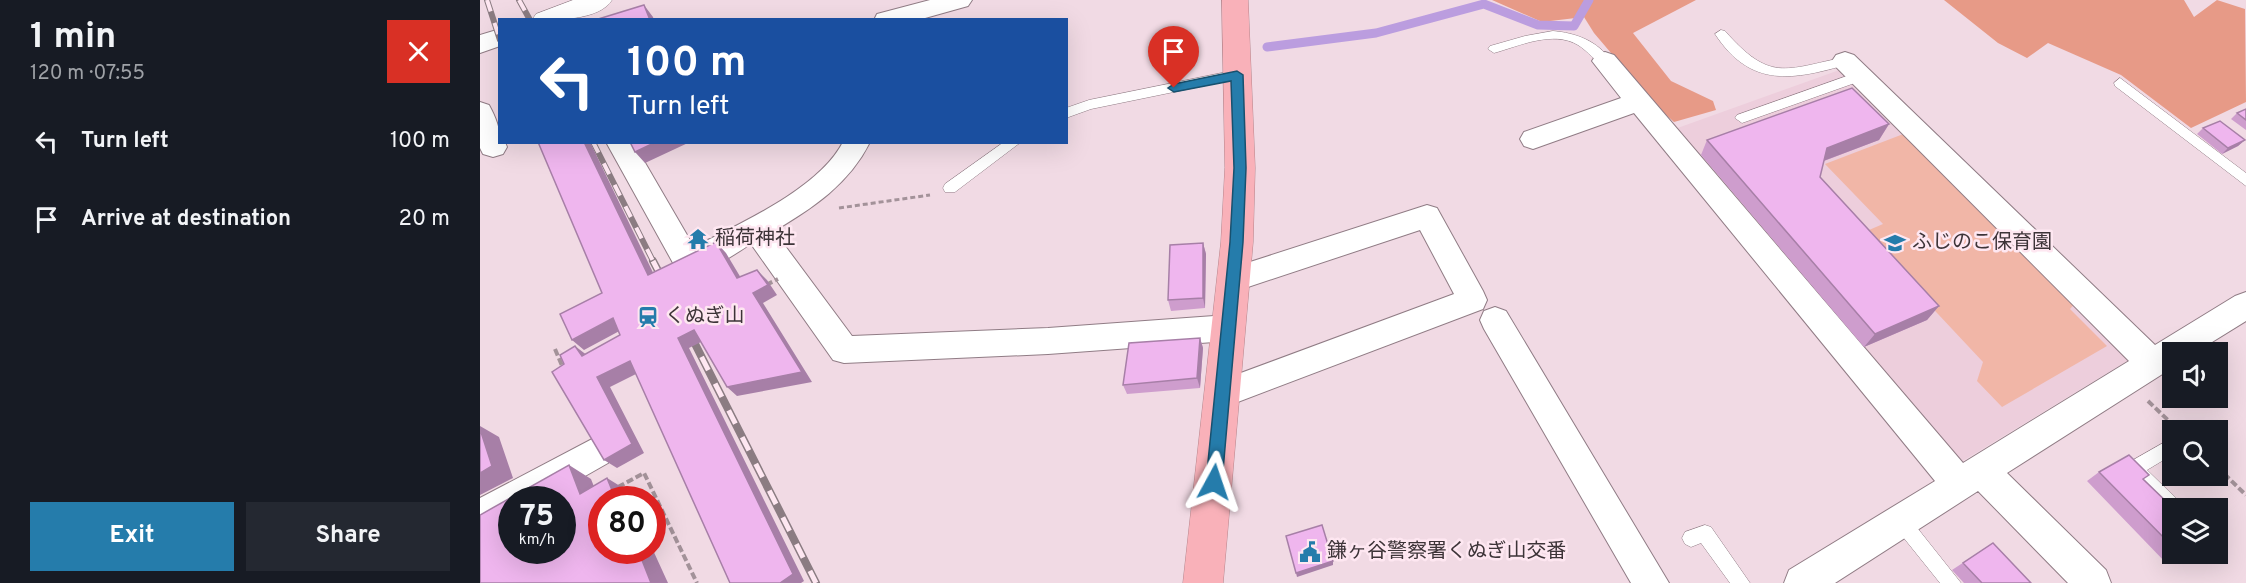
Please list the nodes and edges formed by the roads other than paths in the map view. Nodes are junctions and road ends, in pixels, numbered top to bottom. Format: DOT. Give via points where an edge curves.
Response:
graph roads {
  1 [pos="599,0"];
  2 [pos="960,0"];
  3 [pos="1236,0"];
  4 [pos="550,18"];
  5 [pos="893,18"];
  6 [pos="1721,34"];
  7 [pos="498,38"];
  8 [pos="480,44"];
  9 [pos="1494,49"];
  10 [pos="1605,61"];
  11 [pos="1853,69"];
  12 [pos="1237,75"];
  13 [pos="2120,83"];
  14 [pos="1639,101"];
  15 [pos="480,112"];
  16 [pos="1068,112"];
  17 [pos="1742,118"];
  18 [pos="1533,139"];
  19 [pos="620,144"];
  20 [pos="857,144"];
  21 [pos="1012,144"];
  22 [pos="493,147"];
  23 [pos="2246,181"];
  24 [pos="950,188"];
  25 [pos="755,228"];
  26 [pos="1233,280"];
  27 [pos="2246,305"];
  28 [pos="1495,320"];
  29 [pos="1228,328"];
  30 [pos="2153,364"];
  31 [pos="1222,394"];
  32 [pos="596,452"];
  33 [pos="2162,452"];
  34 [pos="1970,478"];
  35 [pos="2164,498"];
  36 [pos="480,516"];
  37 [pos="1901,521"];
  38 [pos="1691,538"];
  39 [pos="1203,583"];
  40 [pos="1651,583"];
  41 [pos="1741,583"];
  42 [pos="1802,583"];
  43 [pos="1952,583"];
  44 [pos="2093,583"];
  1 -- 4 [label="street"];
  2 -- 5 [label="street"];
  3 -- 12 [label="highway"];
  6 -- 11 [label="lane" via="1746,61 1771,72"];
  7 -- 8 [label="street"];
  9 -- 10 [label="lane" via="1534,37 1574,36 1594,48"];
  10 -- 14 [label="street"];
  11 -- 17 [label="lane"];
  11 -- 30 [label="street"];
  12 -- 16 [label="lane"];
  12 -- 26 [label="highway" via="1240,168"];
  13 -- 23 [label="lane"];
  14 -- 18 [label="street"];
  14 -- 34 [label="street"];
  15 -- 22 [label="street"];
  19 -- 25 [label="street" via="688,264"];
  20 -- 25 [label="street" via="855,153 842,169"];
  21 -- 24 [label="lane"];
  25 -- 29 [label="street" via="844,350"];
  26 -- 29 [label="highway"];
  26 -- 31 [label="street" via="1427,216 1472,300"];
  27 -- 30 [label="street"];
  28 -- 40 [label="street"];
  29 -- 31 [label="highway"];
  30 -- 34 [label="street"];
  31 -- 39 [label="highway"];
  32 -- 36 [label="street"];
  33 -- 35 [label="lane" via="2134,469"];
  34 -- 37 [label="street"];
  34 -- 44 [label="street"];
  37 -- 42 [label="street"];
  37 -- 43 [label="lane"];
  38 -- 41 [label="lane" via="1705,533"];
}
